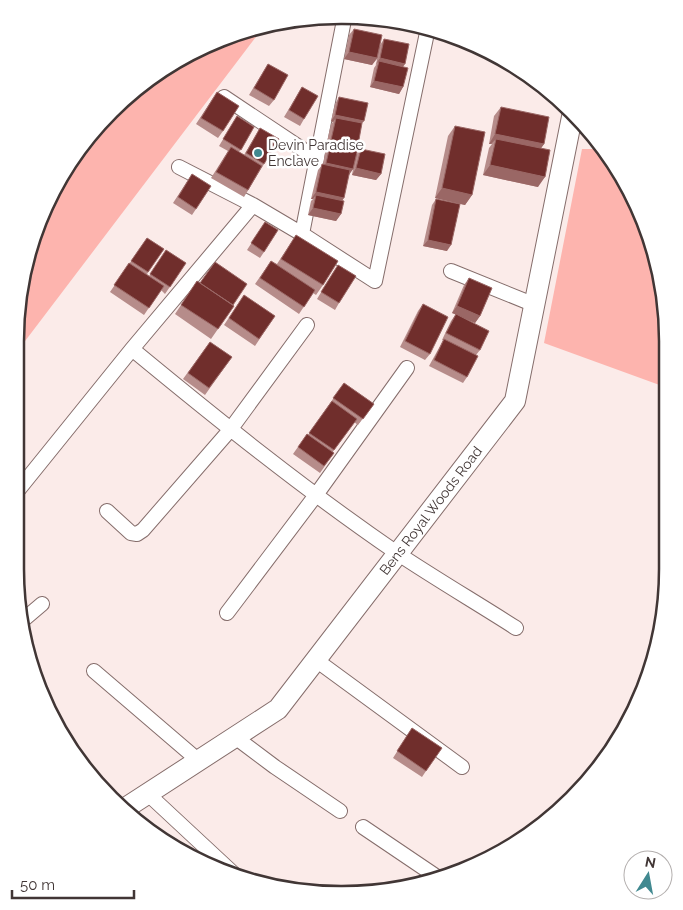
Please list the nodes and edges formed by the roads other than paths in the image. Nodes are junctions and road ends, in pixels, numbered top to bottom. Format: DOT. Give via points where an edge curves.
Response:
graph roads {
  1 [pos="343,24"];
  2 [pos="426,36"];
  3 [pos="219,94"];
  4 [pos="572,123"];
  5 [pos="317,159"];
  6 [pos="179,167"];
  7 [pos="253,205"];
  8 [pos="302,234"];
  9 [pos="451,271"];
  10 [pos="534,305"];
  11 [pos="307,325"];
  12 [pos="132,348"];
  13 [pos="407,368"];
  14 [pos="230,430"];
  15 [pos="24,483"];
  16 [pos="316,496"];
  17 [pos="107,511"];
  18 [pos="398,554"];
  19 [pos="42,604"];
  20 [pos="227,614"];
  21 [pos="27,616"];
  22 [pos="516,628"];
  23 [pos="316,660"];
  24 [pos="94,672"];
  25 [pos="235,737"];
  26 [pos="198,761"];
  27 [pos="462,767"];
  28 [pos="148,794"];
  29 [pos="130,805"];
  30 [pos="340,812"];
  31 [pos="363,827"];
  32 [pos="222,863"];
  33 [pos="431,873"];
  1 -- 5 [label="street"];
  2 -- 8 [label="street" via="374,281"];
  3 -- 5 [label="street"];
  4 -- 10 [label="street, Bens Royal Woods Road"];
  5 -- 8 [label="street"];
  6 -- 7 [label="street"];
  7 -- 8 [label="street"];
  7 -- 12 [label="street"];
  9 -- 10 [label="street"];
  10 -- 18 [label="street, Bens Royal Woods Road" via="515,401"];
  11 -- 14 [label="street"];
  12 -- 14 [label="street"];
  12 -- 15 [label="street"];
  13 -- 16 [label="street"];
  14 -- 16 [label="street"];
  14 -- 17 [label="street" via="138,534 131,532"];
  16 -- 18 [label="street"];
  16 -- 20 [label="street"];
  18 -- 22 [label="street"];
  18 -- 23 [label="street, Bens Royal Woods Road"];
  19 -- 21 [label="street"];
  23 -- 25 [label="street, Bens Royal Woods Road" via="278,709"];
  23 -- 27 [label="street"];
  24 -- 26 [label="street"];
  25 -- 26 [label="street, Bens Royal Woods Road"];
  25 -- 30 [label="street"];
  26 -- 28 [label="street, Bens Royal Woods Road"];
  28 -- 29 [label="street, Bens Royal Woods Road"];
  28 -- 32 [label="street"];
  31 -- 33 [label="street"];
}
